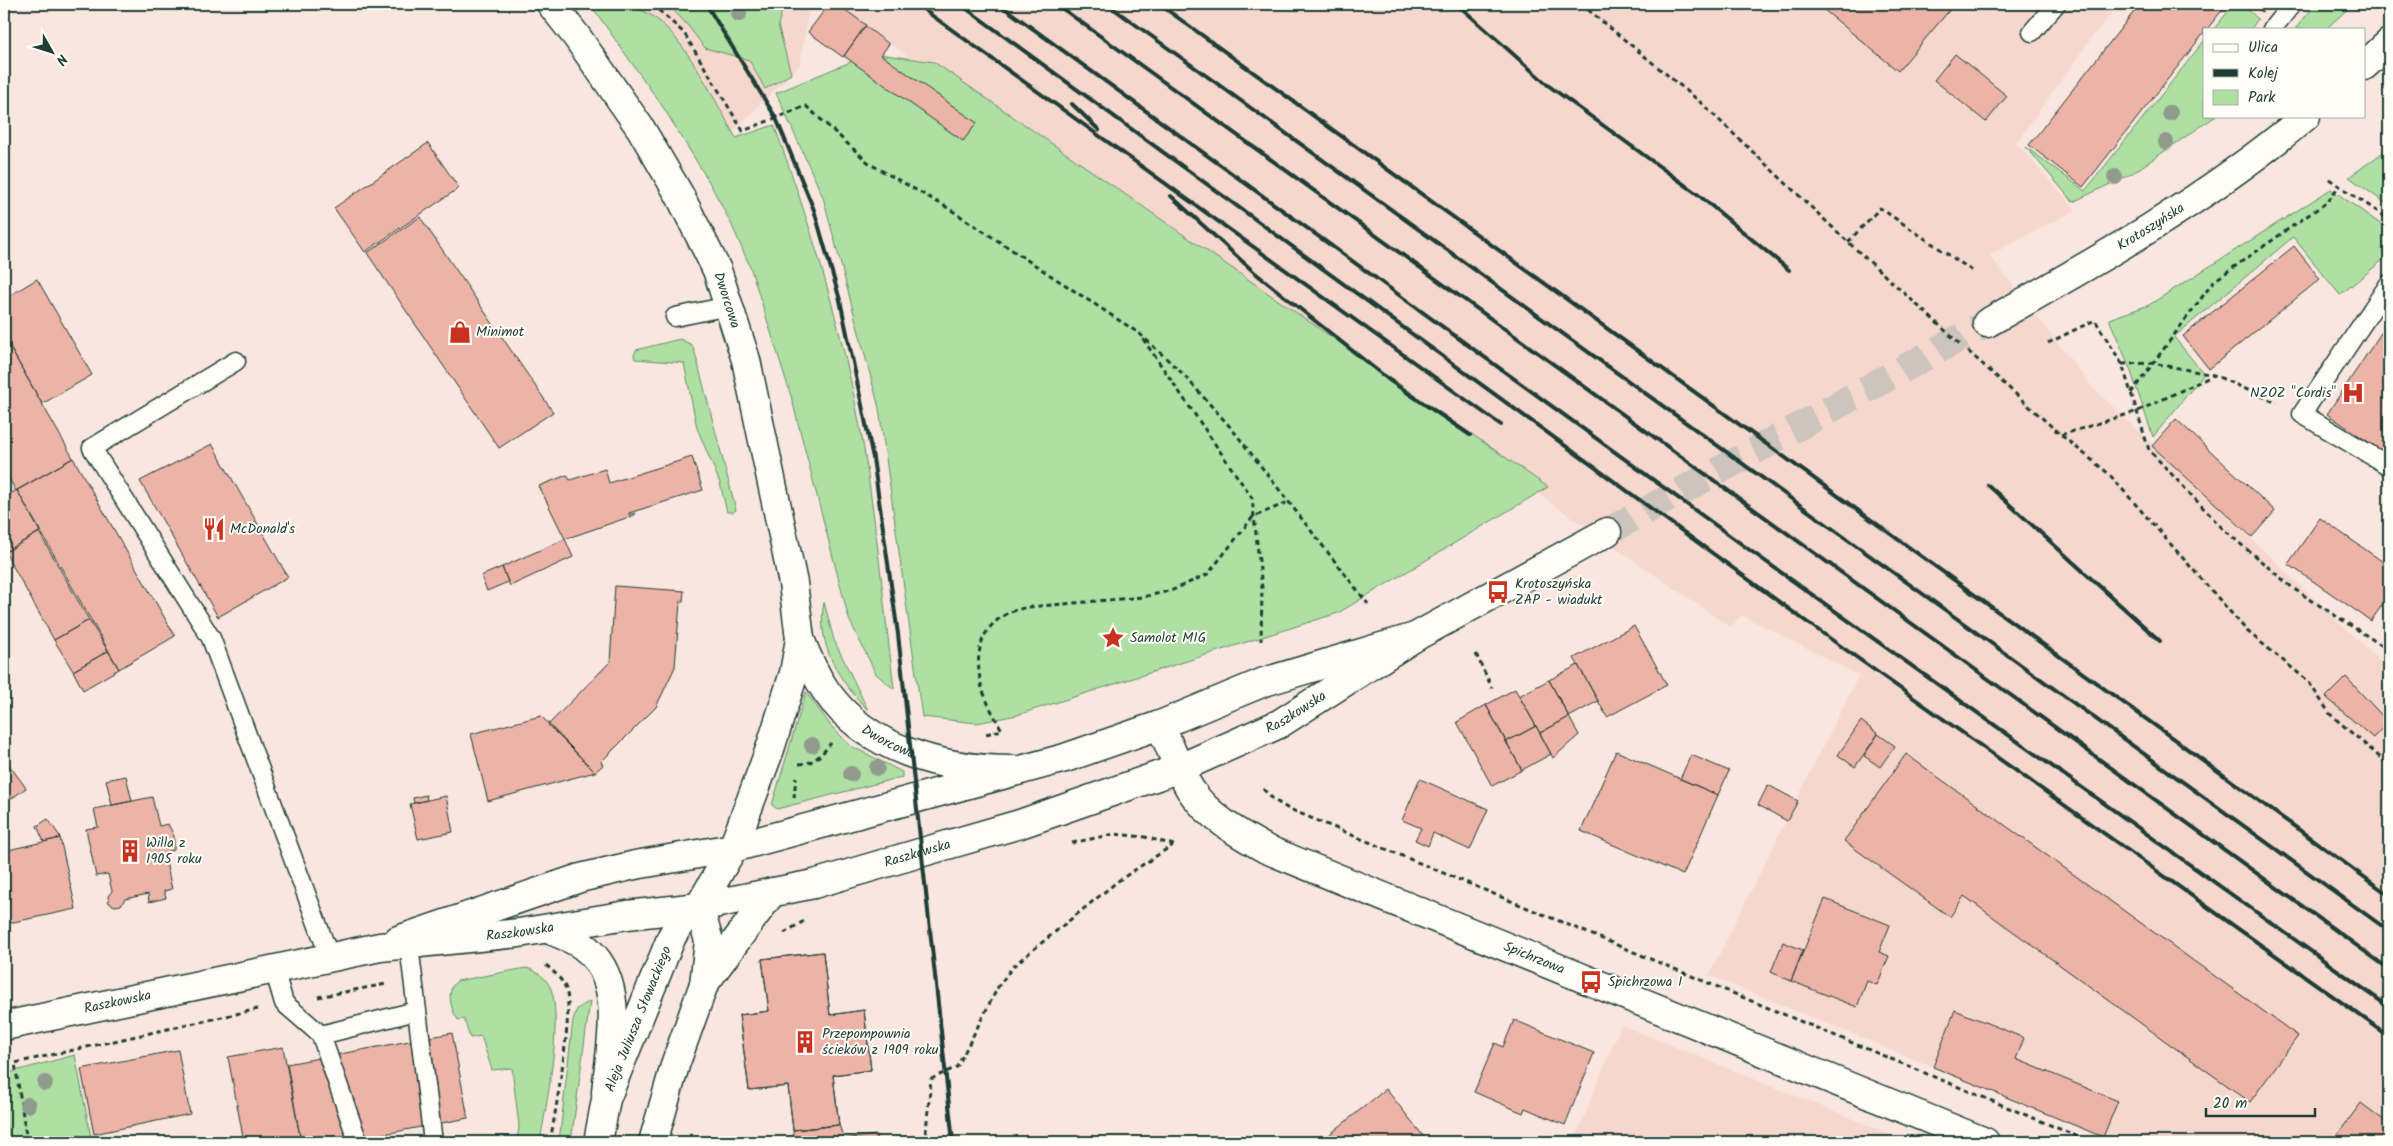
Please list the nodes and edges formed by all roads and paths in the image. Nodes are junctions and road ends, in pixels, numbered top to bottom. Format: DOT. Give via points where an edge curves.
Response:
graph roads {
  1 [pos="551,4"];
  2 [pos="652,4"];
  3 [pos="1581,4"];
  4 [pos="2056,4"];
  5 [pos="2292,4"];
  6 [pos="2273,28"];
  7 [pos="2032,32"];
  8 [pos="2389,43"];
  9 [pos="2366,64"];
  10 [pos="2303,118"];
  11 [pos="2329,179"];
  12 [pos="2339,186"];
  13 [pos="2389,219"];
  14 [pos="1848,242"];
  15 [pos="1974,272"];
  16 [pos="2389,284"];
  17 [pos="729,306"];
  18 [pos="675,317"];
  19 [pos="1987,323"];
  20 [pos="1140,334"];
  21 [pos="2048,343"];
  22 [pos="236,361"];
  23 [pos="2153,363"];
  24 [pos="2122,364"];
  25 [pos="2214,376"];
  26 [pos="2131,393"];
  27 [pos="2138,411"];
  28 [pos="2302,414"];
  29 [pos="2061,435"];
  30 [pos="2389,466"];
  31 [pos="1288,502"];
  32 [pos="1253,517"];
  33 [pos="1607,532"];
  34 [pos="1368,604"];
  35 [pos="1415,636"];
  36 [pos="800,640"];
  37 [pos="1261,641"];
  38 [pos="2389,650"];
  39 [pos="1476,654"];
  40 [pos="1492,688"];
  41 [pos="1160,725"];
  42 [pos="1002,730"];
  43 [pos="835,738"];
  44 [pos="2389,765"];
  45 [pos="1180,768"];
  46 [pos="1024,770"];
  47 [pos="1263,789"];
  48 [pos="793,802"];
  49 [pos="1069,844"];
  50 [pos="733,848"];
  51 [pos="772,892"];
  52 [pos="699,906"];
  53 [pos="805,921"];
  54 [pos="548,929"];
  55 [pos="783,934"];
  56 [pos="409,945"];
  57 [pos="380,947"];
  58 [pos="330,958"];
  59 [pos="274,970"];
  60 [pos="704,984"];
  61 [pos="416,1011"];
  62 [pos="4,1026"];
  63 [pos="321,1035"];
  64 [pos="15,1063"];
  65 [pos="606,1100"];
  66 [pos="689,1126"];
  67 [pos="659,1135"];
  68 [pos="26,1142"];
  69 [pos="358,1142"];
  70 [pos="433,1142"];
  71 [pos="598,1142"];
  72 [pos="693,1142"];
  73 [pos="925,1142"];
  74 [pos="1985,1142"];
  75 [pos="2091,1142"];
  1 -- 17 [label="main road, Dworcowa" via="641,129 679,194 717,270"];
  2 -- 20 [label="path" via="684,33 743,132 806,106 870,164 948,208"];
  3 -- 14 [label="path" via="1699,101"];
  4 -- 7 [label="lane"];
  5 -- 6 [label="lane"];
  8 -- 9 [label="main road"];
  10 -- 19 [label="main road, Krotoszyńska" via="2180,209"];
  11 -- 12 [label="path"];
  12 -- 13 [label="path"];
  12 -- 23 [label="path" via="2327,202 2214,280"];
  14 -- 15 [label="path" via="1880,208"];
  14 -- 29 [label="path"];
  16 -- 28 [label="lane"];
  17 -- 18 [label="lane"];
  17 -- 36 [label="main road, Dworcowa" via="746,360 793,584"];
  20 -- 31 [label="path" via="1182,373 1232,429"];
  20 -- 32 [label="path" via="1252,498"];
  21 -- 24 [label="path" via="2094,320"];
  22 -- 58 [label="lane" via="92,448 211,638"];
  23 -- 24 [label="path"];
  23 -- 25 [label="path"];
  23 -- 26 [label="path"];
  24 -- 26 [label="path"];
  25 -- 27 [label="path"];
  25 -- 28 [label="path"];
  26 -- 27 [label="path"];
  27 -- 29 [label="path"];
  27 -- 38 [label="path" via="2149,450 2224,530 2294,589"];
  28 -- 30 [label="lane"];
  29 -- 44 [label="path" via="2108,474 2247,631 2308,681 2330,714"];
  31 -- 32 [label="path"];
  31 -- 34 [label="path"];
  32 -- 37 [label="path" via="1262,588"];
  32 -- 42 [label="path" via="1208,574 1174,590 1143,597 1029,607 1000,616 981,644 978,665 981,686"];
  33 -- 35 [label="main road, Raszkowska"];
  35 -- 41 [label="main road, Raszkowska" via="1264,682"];
  35 -- 45 [label="main road, Raszkowska" via="1279,724"];
  36 -- 46 [label="main road, Dworcowa" via="816,675 836,703 850,719 882,741 939,761 975,768"];
  36 -- 50 [label="main road, Dworcowa" via="794,673 770,749"];
  39 -- 40 [label="path"];
  41 -- 45 [label="main road, Spichrzowa"];
  41 -- 46 [label="main road, Raszkowska"];
  43 -- 48 [label="path" via="819,757 808,764 798,764"];
  45 -- 51 [label="main road, Raszkowska" via="1020,824 814,884"];
  45 -- 74 [label="main road, Spichrzowa" via="1191,790 1207,809 1266,849"];
  46 -- 50 [label="main road, Raszkowska"];
  47 -- 75 [label="path" via="1287,808"];
  49 -- 73 [label="path" via="1114,834 1145,837 1174,845 1118,881 1013,966 998,987 957,1067 931,1080"];
  50 -- 52 [label="main road, Aleja Juliusza Słowackiego"];
  50 -- 57 [label="main road, Raszkowska" via="580,878"];
  51 -- 52 [label="main road, Raszkowska"];
  51 -- 60 [label="main road"];
  52 -- 54 [label="main road, Raszkowska"];
  52 -- 60 [label="main road" via="708,941"];
  52 -- 65 [label="main road, Aleja Juliusza Słowackiego" via="672,936"];
  53 -- 55 [label="path"];
  54 -- 56 [label="main road, Raszkowska"];
  54 -- 65 [label="main road" via="589,950 608,983 612,1012"];
  56 -- 57 [label="main road, Raszkowska"];
  56 -- 61 [label="lane"];
  57 -- 58 [label="main road, Raszkowska"];
  58 -- 59 [label="main road, Raszkowska"];
  59 -- 62 [label="main road, Raszkowska"];
  59 -- 63 [label="lane" via="284,1003"];
  60 -- 67 [label="main road"];
  61 -- 63 [label="lane"];
  61 -- 70 [label="lane"];
  63 -- 69 [label="lane"];
  64 -- 68 [label="path"];
  65 -- 71 [label="main road, Aleja Juliusza Słowackiego"];
  66 -- 72 [label="path"];
}
